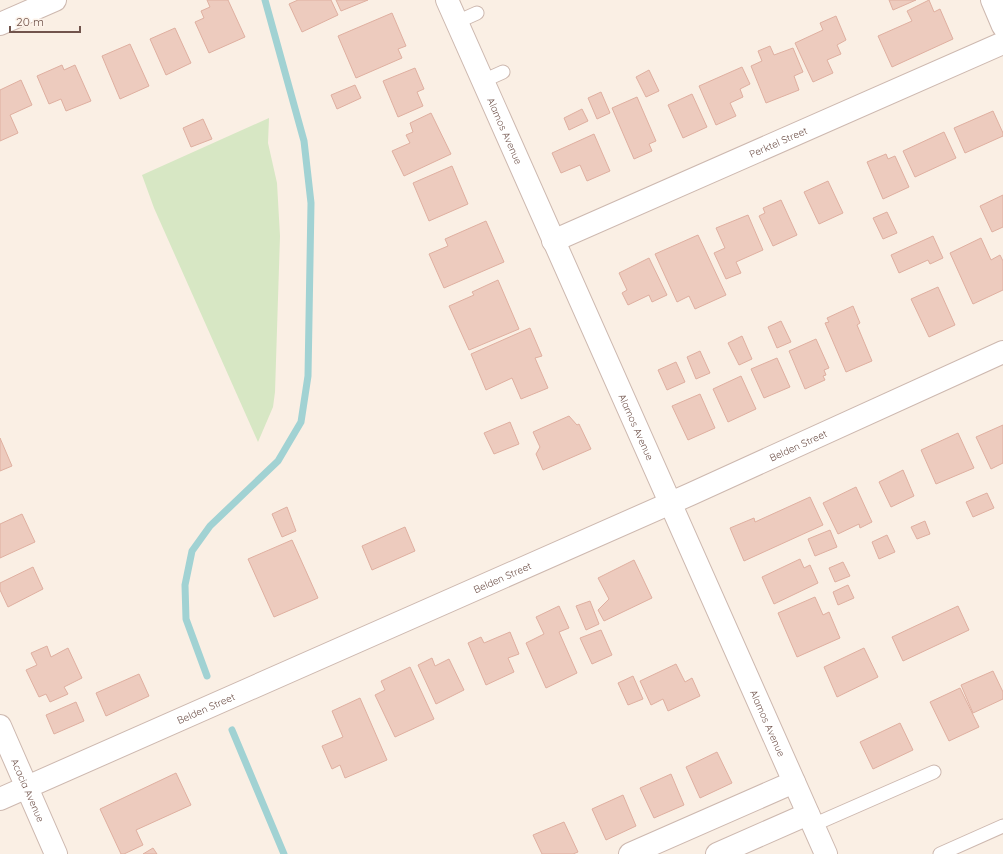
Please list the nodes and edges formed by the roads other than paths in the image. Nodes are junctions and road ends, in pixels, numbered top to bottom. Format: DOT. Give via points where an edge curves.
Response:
graph roads {
  1 [pos="55,0"];
  2 [pos="447,0"];
  3 [pos="992,0"];
  4 [pos="477,13"];
  5 [pos="1,20"];
  6 [pos="457,22"];
  7 [pos="1003,26"];
  8 [pos="1003,43"];
  9 [pos="503,72"];
  10 [pos="483,81"];
  11 [pos="553,241"];
  12 [pos="1003,352"];
  13 [pos="671,503"];
  14 [pos="0,726"];
  15 [pos="934,772"];
  16 [pos="794,782"];
  17 [pos="27,788"];
  18 [pos="0,799"];
  19 [pos="811,820"];
  20 [pos="1003,826"];
  21 [pos="56,854"];
  22 [pos="630,854"];
  23 [pos="717,854"];
  24 [pos="826,854"];
  25 [pos="940,854"];
  1 -- 5 [label="street"];
  2 -- 6 [label="street, Alamos Avenue"];
  3 -- 7 [label="street"];
  4 -- 6 [label="lane"];
  6 -- 10 [label="street, Alamos Avenue"];
  8 -- 11 [label="street, Perktel Street"];
  9 -- 10 [label="lane"];
  10 -- 11 [label="street, Alamos Avenue"];
  11 -- 13 [label="street, Alamos Avenue"];
  12 -- 13 [label="street, Belden Street"];
  13 -- 16 [label="street, Alamos Avenue"];
  13 -- 17 [label="street, Belden Street"];
  14 -- 17 [label="street, Acacia Avenue"];
  15 -- 19 [label="lane"];
  16 -- 19 [label="street, Alamos Avenue"];
  16 -- 22 [label="street"];
  17 -- 18 [label="street, Belden Street"];
  17 -- 21 [label="street, Acacia Avenue"];
  19 -- 23 [label="street"];
  19 -- 24 [label="street, Alamos Avenue"];
  20 -- 25 [label="lane"];
}
